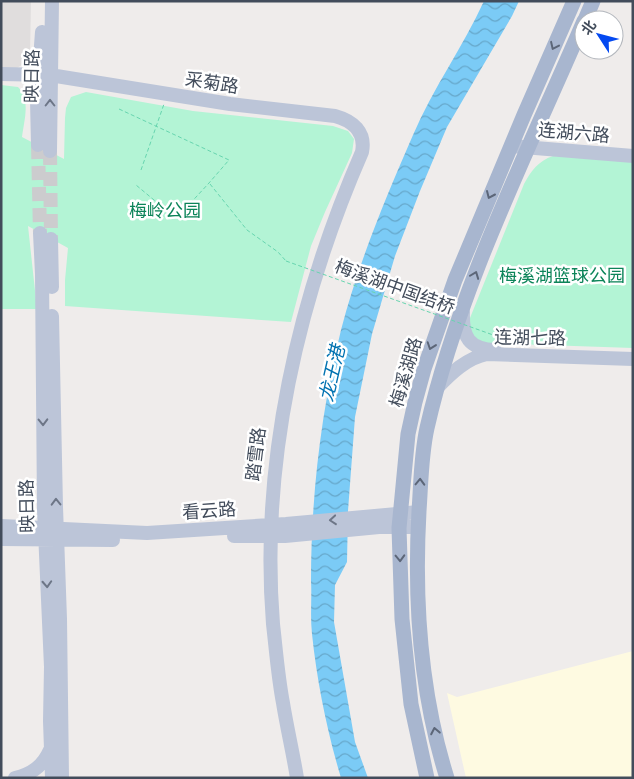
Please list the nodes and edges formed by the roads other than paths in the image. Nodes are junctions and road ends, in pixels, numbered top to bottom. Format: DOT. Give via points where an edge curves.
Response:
graph roads {
  1 [pos="42,1"];
  2 [pos="52,1"];
  3 [pos="574,1"];
  4 [pos="574,44"];
  5 [pos="1,74"];
  6 [pos="44,77"];
  7 [pos="1,79"];
  8 [pos="513,143"];
  9 [pos="361,145"];
  10 [pos="531,145"];
  11 [pos="44,148"];
  12 [pos="633,151"];
  13 [pos="633,156"];
  14 [pos="46,236"];
  15 [pos="464,305"];
  16 [pos="633,353"];
  17 [pos="633,359"];
  18 [pos="437,388"];
  19 [pos="419,512"];
  20 [pos="400,521"];
  21 [pos="1,526"];
  22 [pos="418,527"];
  23 [pos="275,530"];
  24 [pos="51,534"];
  25 [pos="1,539"];
  26 [pos="50,750"];
  27 [pos="15,778"];
  28 [pos="52,778"];
  29 [pos="62,778"];
  30 [pos="293,778"];
  31 [pos="297,778"];
  32 [pos="428,778"];
  33 [pos="447,778"];
  1 -- 6 [label="street, 映日路"];
  2 -- 6 [label="street, 映日路"];
  3 -- 8 [label="main road, 梅溪湖路, one-way"];
  4 -- 10 [label="main road, 梅溪湖路"];
  5 -- 6 [label="street"];
  6 -- 7 [label="street"];
  6 -- 9 [label="street, 采菊路" via="230,108 342,122 356,131"];
  6 -- 9 [label="street, 采菊路" via="335,116 359,129"];
  6 -- 11 [label="street, 映日路" via="37,115"];
  8 -- 10 [label="street, 连湖六路"];
  8 -- 20 [label="main road, 梅溪湖路, one-way" via="455,280 426,362 408,434"];
  9 -- 23 [label="street, 踏雪路" via="326,241 302,322 276,466"];
  10 -- 12 [label="street, 连湖六路"];
  10 -- 13 [label="street, 连湖六路"];
  15 -- 10 [label="main road, 梅溪湖路, one-way"];
  14 -- 24 [label="street, 映日路" via="42,274"];
  15 -- 16 [label="street, 连湖七路" via="465,336 474,346 486,350"];
  15 -- 18 [label="main road, 梅溪湖路"];
  17 -- 18 [label="street, 连湖七路" via="487,354 462,365"];
  19 -- 18 [label="main road, 梅溪湖路, one-way" via="425,439"];
  19 -- 20 [label="street"];
  19 -- 22 [label="main road, 梅溪湖路"];
  20 -- 22 [label="street"];
  20 -- 23 [label="street, 看云路"];
  20 -- 32 [label="main road, 梅溪湖路, one-way" via="402,619 411,704"];
  21 -- 24 [label="street, 看云路"];
  33 -- 22 [label="main road, 梅溪湖路, one-way" via="439,754 421,644"];
  23 -- 24 [label="street, 看云路" via="165,540"];
  23 -- 30 [label="street, 踏雪路" via="268,599 274,665"];
  23 -- 31 [label="street, 踏雪路" via="272,598 282,701"];
  24 -- 25 [label="street, 看云路"];
  24 -- 26 [label="street, 映日路, one-way"];
  24 -- 29 [label="street, 映日路" via="61,636"];
  26 -- 27 [label="street" via="39,767"];
  26 -- 28 [label="street, 映日路"];
}
